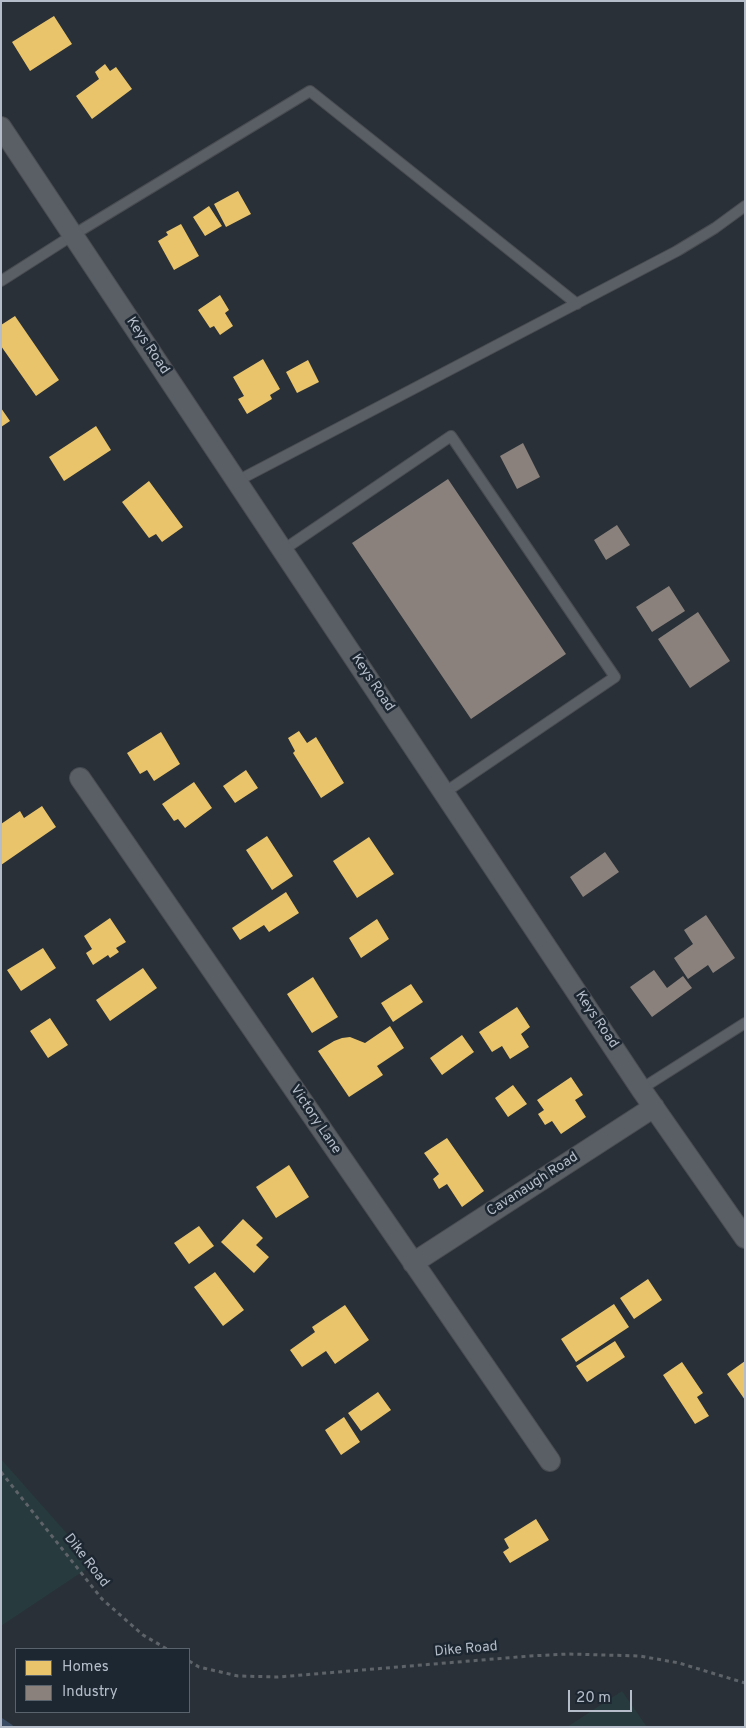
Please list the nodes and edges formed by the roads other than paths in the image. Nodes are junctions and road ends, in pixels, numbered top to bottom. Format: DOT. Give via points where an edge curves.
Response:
graph roads {
  1 [pos="1,127"];
  2 [pos="745,206"];
  3 [pos="74,235"];
  4 [pos="1,281"];
  5 [pos="577,304"];
  6 [pos="237,480"];
  7 [pos="283,550"];
  8 [pos="80,778"];
  9 [pos="444,793"];
  10 [pos="745,1023"];
  11 [pos="641,1089"];
  12 [pos="654,1107"];
  13 [pos="745,1238"];
  14 [pos="413,1263"];
  15 [pos="550,1461"];
  1 -- 3 [label="street, Keys Road"];
  2 -- 5 [label="lane" via="677,251"];
  3 -- 4 [label="lane"];
  3 -- 5 [label="lane" via="310,90"];
  3 -- 6 [label="street, Keys Road"];
  5 -- 6 [label="lane"];
  6 -- 7 [label="street, Keys Road"];
  7 -- 9 [label="street, Keys Road"];
  7 -- 9 [label="lane" via="451,436 615,677"];
  8 -- 14 [label="street, Victory Lane"];
  9 -- 11 [label="street, Keys Road"];
  10 -- 11 [label="lane"];
  11 -- 12 [label="street, Keys Road"];
  12 -- 13 [label="street, Keys Road"];
  12 -- 14 [label="street, Cavanaugh Road"];
  14 -- 15 [label="street, Victory Lane"];
}
